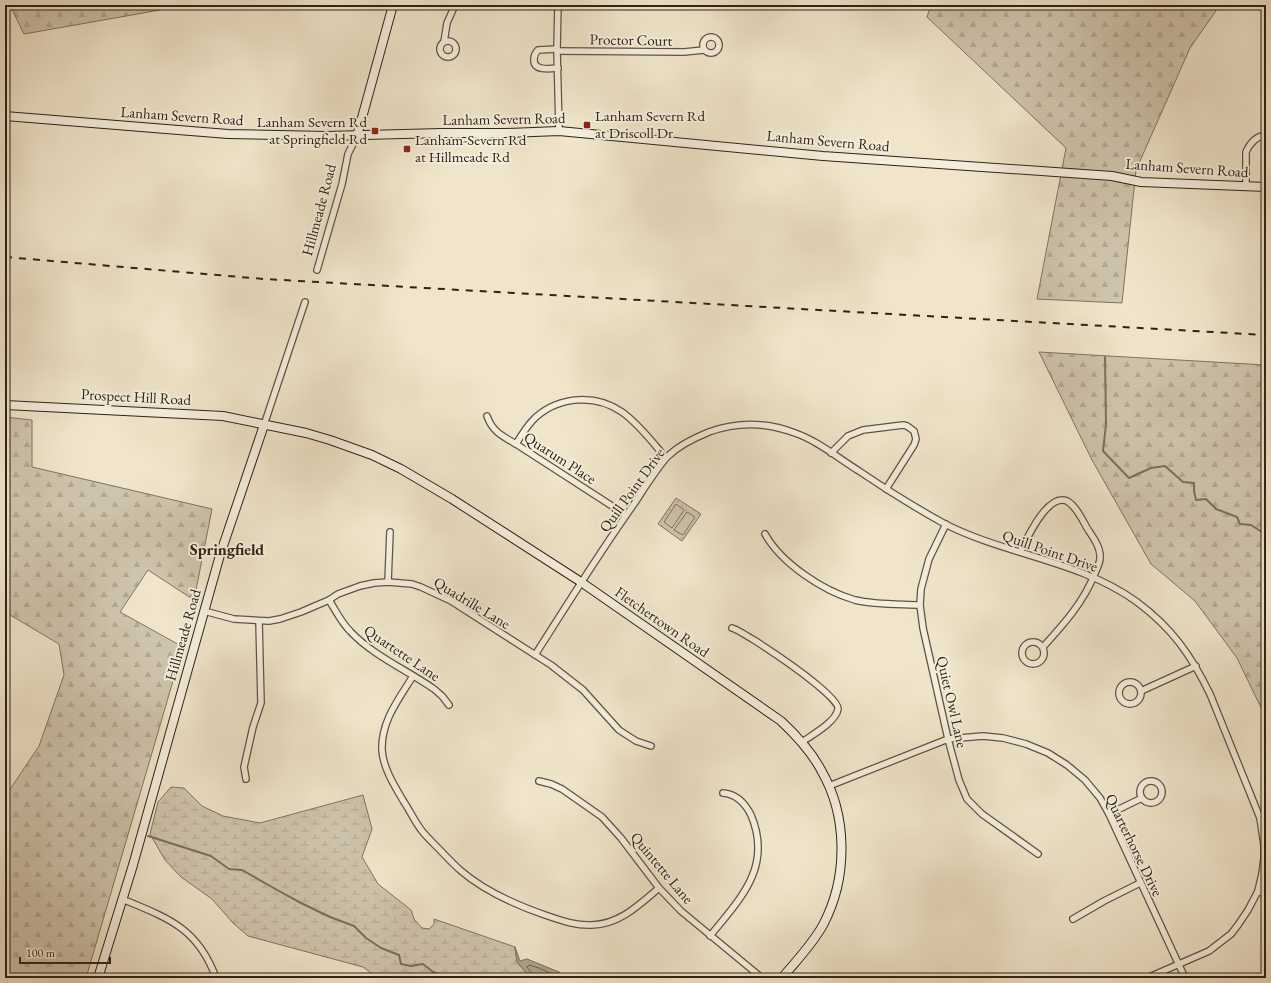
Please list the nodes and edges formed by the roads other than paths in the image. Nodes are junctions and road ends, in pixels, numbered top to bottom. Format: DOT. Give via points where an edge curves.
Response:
graph roads {
  1 [pos="393,5"];
  2 [pos="455,5"];
  3 [pos="558,5"];
  4 [pos="444,42"];
  5 [pos="557,50"];
  6 [pos="704,50"];
  7 [pos="558,68"];
  8 [pos="5,116"];
  9 [pos="559,131"];
  10 [pos="1266,135"];
  11 [pos="357,136"];
  12 [pos="1246,186"];
  13 [pos="1266,187"];
  14 [pos="317,270"];
  15 [pos="305,302"];
  16 [pos="5,405"];
  17 [pos="487,416"];
  18 [pos="264,425"];
  19 [pos="516,444"];
  20 [pos="831,452"];
  21 [pos="666,458"];
  22 [pos="886,489"];
  23 [pos="626,515"];
  24 [pos="946,524"];
  25 [pos="390,532"];
  26 [pos="766,534"];
  27 [pos="1020,552"];
  28 [pos="1093,578"];
  29 [pos="388,582"];
  30 [pos="581,582"];
  31 [pos="329,600"];
  32 [pos="920,605"];
  33 [pos="204,611"];
  34 [pos="259,621"];
  35 [pos="732,628"];
  36 [pos="1043,647"];
  37 [pos="535,655"];
  38 [pos="1196,666"];
  39 [pos="413,676"];
  40 [pos="1140,691"];
  41 [pos="449,705"];
  42 [pos="948,739"];
  43 [pos="802,742"];
  44 [pos="651,746"];
  45 [pos="246,779"];
  46 [pos="539,781"];
  47 [pos="829,786"];
  48 [pos="723,793"];
  49 [pos="1142,798"];
  50 [pos="1109,814"];
  51 [pos="1263,817"];
  52 [pos="1038,854"];
  53 [pos="1265,858"];
  54 [pos="1140,883"];
  55 [pos="660,888"];
  56 [pos="1258,891"];
  57 [pos="1266,895"];
  58 [pos="122,900"];
  59 [pos="1073,919"];
  60 [pos="710,936"];
  61 [pos="1178,964"];
  62 [pos="98,978"];
  63 [pos="216,978"];
  64 [pos="762,978"];
  65 [pos="782,978"];
  66 [pos="1147,978"];
  67 [pos="1185,978"];
  1 -- 11 [label="street"];
  2 -- 4 [label="street" via="447,23"];
  3 -- 5 [label="street"];
  5 -- 6 [label="street, Proctor Court"];
  5 -- 7 [label="street"];
  5 -- 7 [label="street, Proctor Court" via="538,50 534,60 540,68"];
  7 -- 9 [label="street"];
  8 -- 11 [label="street, Lanham Severn Road" via="228,134"];
  9 -- 11 [label="street, Lanham Severn Road"];
  9 -- 12 [label="street, Lanham Severn Road" via="823,156 1112,176 1141,182"];
  10 -- 12 [label="street" via="1254,141 1246,152"];
  11 -- 14 [label="street, Hillmeade Road" via="348,154"];
  12 -- 13 [label="street, Lanham Severn Road"];
  15 -- 18 [label="street, Hillmeade Road"];
  16 -- 18 [label="street, Prospect Hill Road" via="202,414"];
  17 -- 19 [label="street, Quarum Place" via="495,430"];
  18 -- 30 [label="street, Fletchertown Road" via="330,440 401,469"];
  18 -- 33 [label="street, Hillmeade Road" via="222,547"];
  19 -- 21 [label="street" via="533,420 551,407 583,399 613,407 626,416"];
  19 -- 23 [label="street, Quarum Place"];
  20 -- 21 [label="street, Quill Point Drive" via="795,433 750,424 710,432 681,446"];
  20 -- 22 [label="street, Quill Point Drive"];
  20 -- 22 [label="street" via="848,436 862,430 903,425 911,428 916,435 914,445"];
  21 -- 23 [label="street, Quill Point Drive"];
  22 -- 24 [label="street, Quill Point Drive"];
  23 -- 30 [label="street, Quill Point Drive"];
  24 -- 27 [label="street, Quill Point Drive" via="1000,547"];
  24 -- 32 [label="street, Quiet Owl Lane" via="929,559 921,589"];
  25 -- 29 [label="street"];
  26 -- 32 [label="street" via="774,548 797,568 824,587 841,595 863,601"];
  27 -- 28 [label="street, Quill Point Drive"];
  27 -- 28 [label="street" via="1041,514 1057,502 1066,501 1077,511 1098,547 1100,559"];
  28 -- 36 [label="street" via="1073,612"];
  28 -- 38 [label="street, Quill Point Drive" via="1119,590 1157,618 1177,639"];
  29 -- 31 [label="street, Quadrille Lane" via="351,589"];
  29 -- 37 [label="street, Quadrille Lane" via="412,584 439,595"];
  30 -- 37 [label="street, Quill Point Drive"];
  30 -- 43 [label="street, Fletchertown Road" via="766,710"];
  31 -- 34 [label="street, Quadrille Lane" via="280,619"];
  31 -- 39 [label="street, Quartette Lane" via="349,631"];
  32 -- 42 [label="street, Quiet Owl Lane"];
  33 -- 34 [label="street, Quadrille Lane" via="234,619"];
  33 -- 58 [label="street, Hillmeade Road"];
  34 -- 45 [label="street" via="261,703 244,767"];
  35 -- 43 [label="street" via="743,632 786,662 836,702 838,710 832,719"];
  37 -- 44 [label="street, Quadrille Lane" via="583,690 619,730 636,741"];
  38 -- 40 [label="street"];
  38 -- 51 [label="street, Quill Point Drive"];
  39 -- 41 [label="street, Quartette Lane" via="434,689"];
  39 -- 55 [label="street" via="387,720 382,742 383,758 395,786 422,830 460,870 483,886 518,904 563,921 583,925 600,924 622,917"];
  42 -- 47 [label="street, Quarterhorse Drive"];
  42 -- 50 [label="street, Quarterhorse Drive" via="982,736 1003,738 1048,753 1085,780"];
  42 -- 52 [label="street, Quiet Owl Lane" via="959,780 968,799 982,814"];
  43 -- 47 [label="street, Fletchertown Road"];
  46 -- 55 [label="street, Quintette Lane" via="562,788 602,817"];
  47 -- 65 [label="street, Fletchertown Road" via="841,839 840,870 836,890 827,916 817,934"];
  48 -- 60 [label="street" via="736,796 746,807 757,832 758,850 754,872 748,886"];
  49 -- 50 [label="street"];
  50 -- 54 [label="street, Quarterhorse Drive"];
  51 -- 53 [label="street, Quill Point Drive"];
  53 -- 56 [label="street, Quill Point Drive"];
  54 -- 59 [label="street"];
  54 -- 61 [label="street, Quarterhorse Drive"];
  55 -- 60 [label="street, Quintette Lane" via="681,911"];
  56 -- 57 [label="street"];
  56 -- 61 [label="street, Quill Point Drive" via="1231,934 1209,950"];
  58 -- 62 [label="street, Hillmeade Road"];
  58 -- 63 [label="street" via="170,920 188,933 205,953"];
  60 -- 64 [label="street, Quintette Lane"];
  61 -- 66 [label="street, Quill Point Drive"];
  61 -- 67 [label="street, Quarterhorse Drive"];
}
